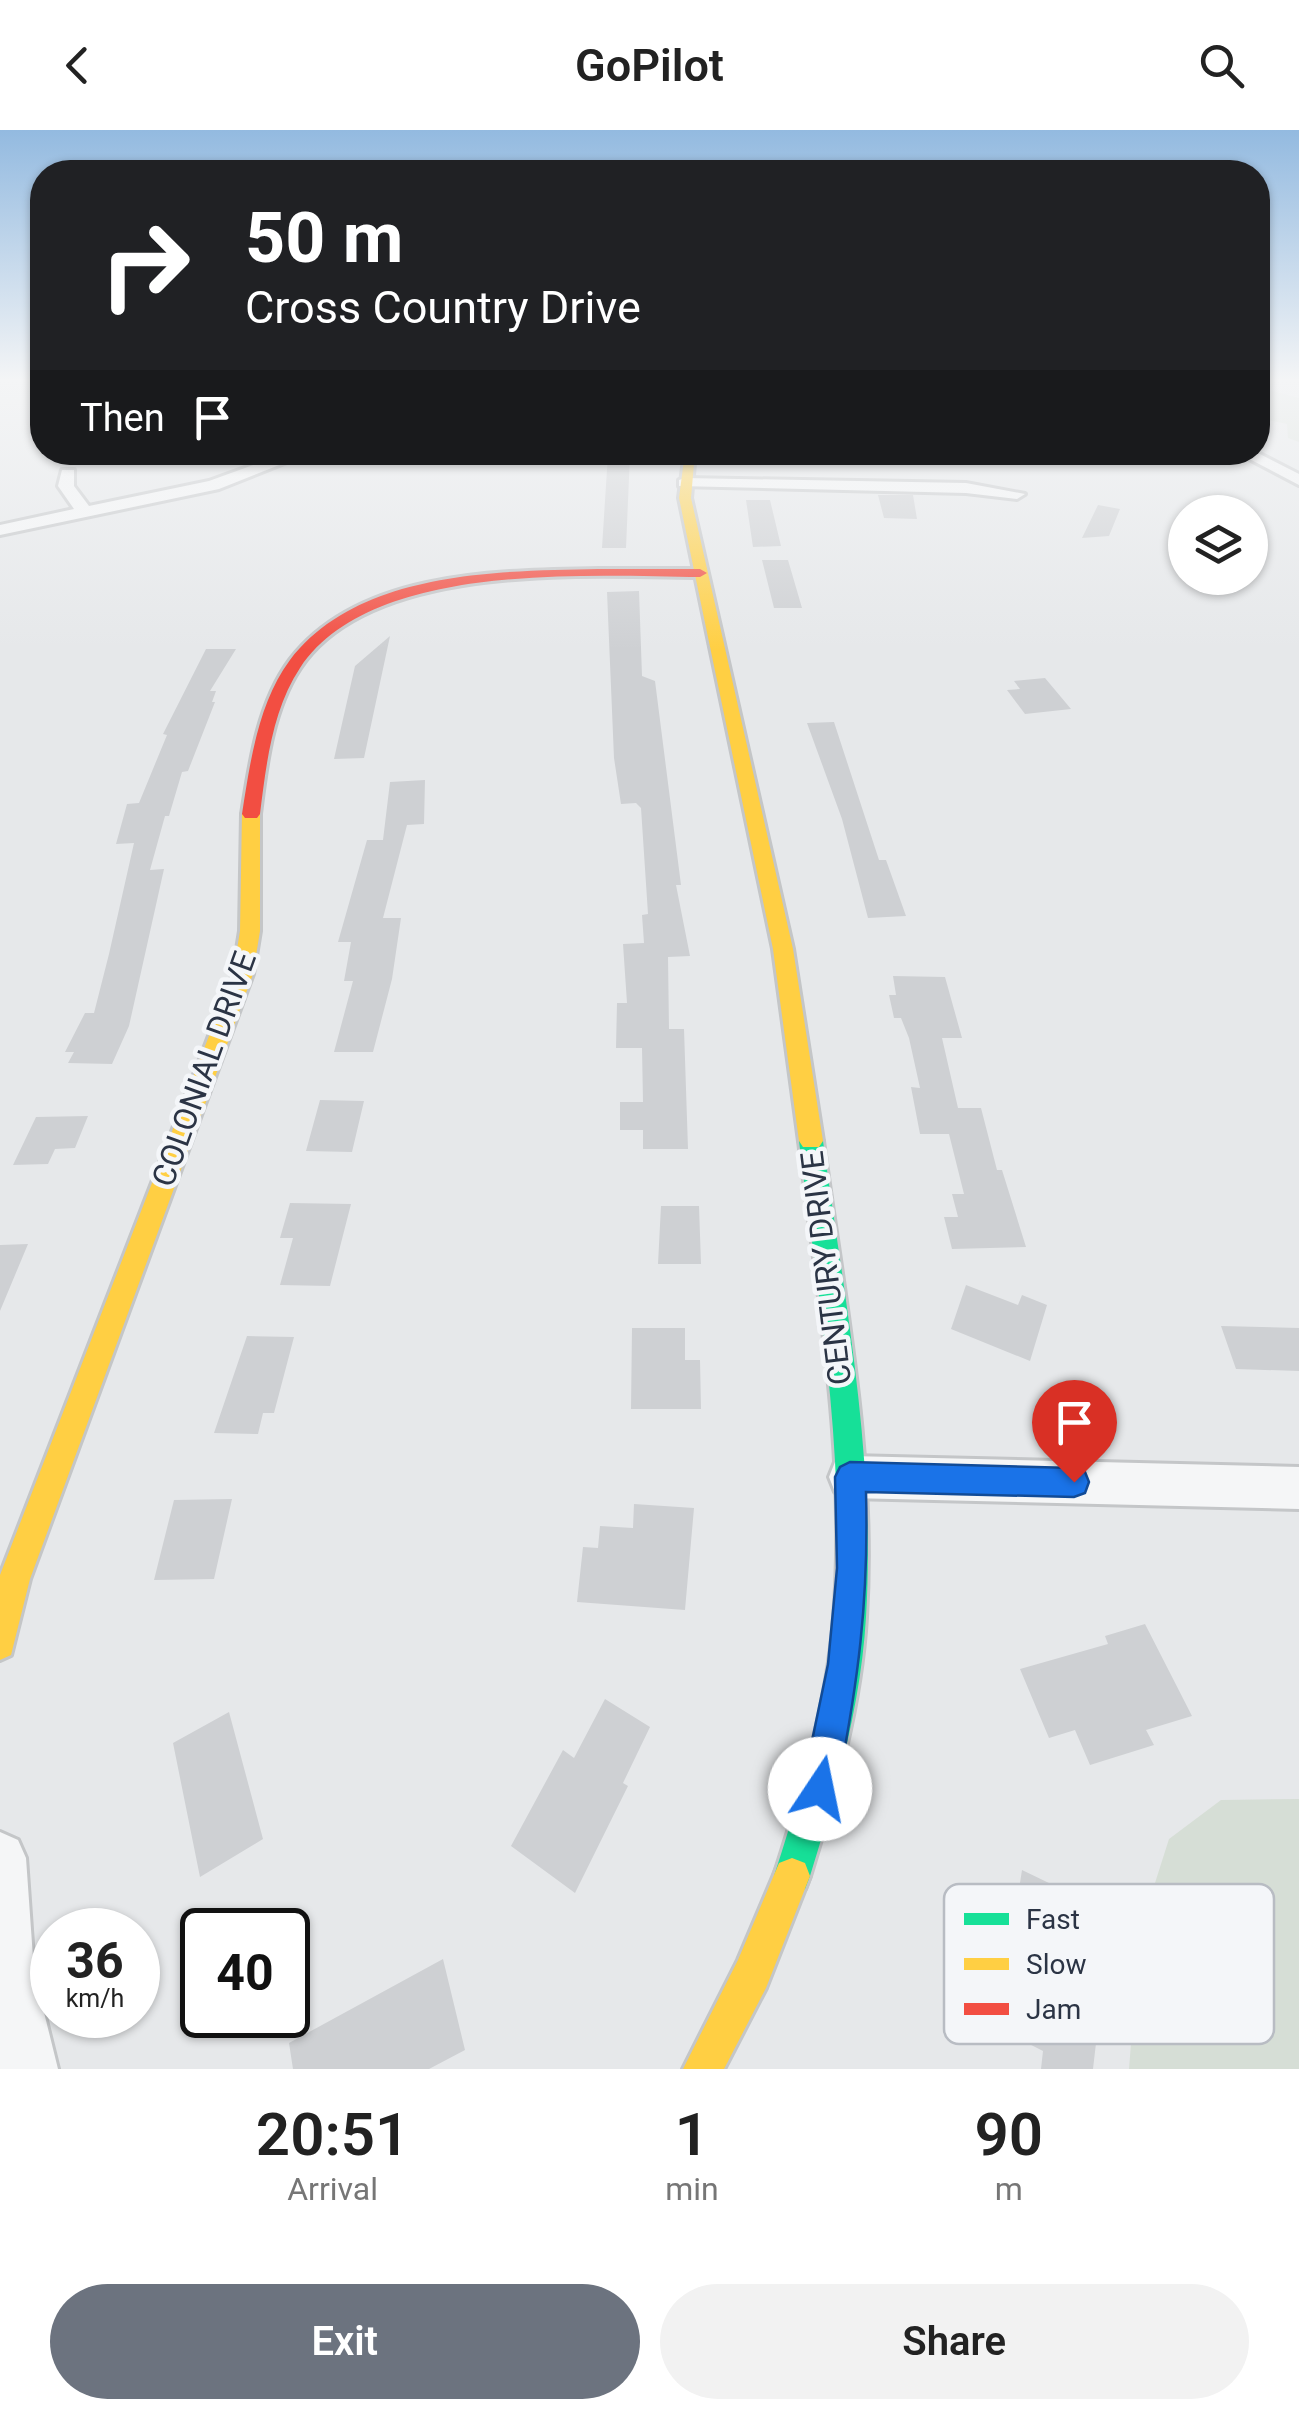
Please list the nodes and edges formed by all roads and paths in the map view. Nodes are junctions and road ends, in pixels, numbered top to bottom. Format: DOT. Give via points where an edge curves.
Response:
graph roads {
  1 [pos="262,468"];
  2 [pos="687,468"];
  3 [pos="1276,468"];
  4 [pos="68,473"];
  5 [pos="1299,480"];
  6 [pos="685,483"];
  7 [pos="1017,494"];
  8 [pos="86,514"];
  9 [pos="0,530"];
  10 [pos="700,572"];
  11 [pos="850,1477"];
  12 [pos="1299,1488"];
  13 [pos="0,1644"];
  14 [pos="0,1858"];
  15 [pos="29,2069"];
  16 [pos="704,2069"];
  1 -- 8 [label="street"];
  2 -- 6 [label="street, CENTURY DRIVE"];
  3 -- 5 [label="street"];
  4 -- 8 [label="street" via="68,492"];
  6 -- 7 [label="street"];
  6 -- 10 [label="street, CENTURY DRIVE"];
  8 -- 9 [label="street"];
  10 -- 11 [label="street, CENTURY DRIVE" via="783,951"];
  10 -- 13 [label="street, COLONIAL DRIVE" via="528,576 424,589 336,624 296,662 253,796 251,927 243,974 14,1578"];
  11 -- 12 [label="street"];
  11 -- 16 [label="street, CENTURY DRIVE" via="845,1664 820,1789 775,1918"];
  14 -- 15 [label="street" via="6,1972"];
}
